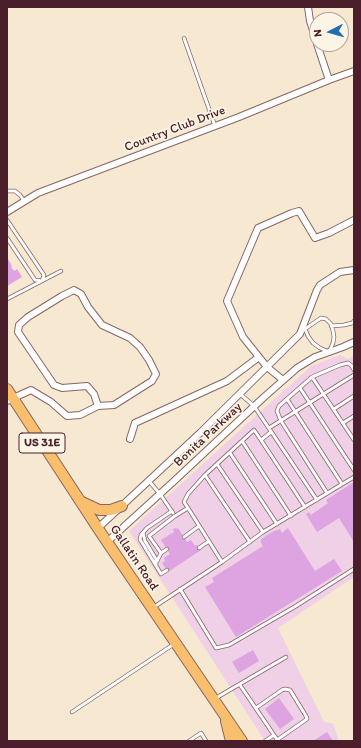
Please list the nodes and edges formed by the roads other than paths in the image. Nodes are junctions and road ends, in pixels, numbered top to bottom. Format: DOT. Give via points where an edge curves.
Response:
graph roads {
  1 [pos="184,38"];
  2 [pos="320,52"];
  3 [pos="354,71"];
  4 [pos="329,80"];
  5 [pos="215,126"];
  6 [pos="7,191"];
  7 [pos="24,201"];
  8 [pos="7,212"];
  9 [pos="7,220"];
  10 [pos="354,220"];
  11 [pos="7,238"];
  12 [pos="354,270"];
  13 [pos="61,271"];
  14 [pos="42,281"];
  15 [pos="7,299"];
  16 [pos="354,321"];
  17 [pos="331,326"];
  18 [pos="304,327"];
  19 [pos="354,342"];
  20 [pos="329,352"];
  21 [pos="260,357"];
  22 [pos="267,367"];
  23 [pos="354,370"];
  24 [pos="354,375"];
  25 [pos="312,377"];
  26 [pos="283,380"];
  27 [pos="300,388"];
  28 [pos="7,389"];
  29 [pos="240,394"];
  30 [pos="324,395"];
  31 [pos="354,396"];
  32 [pos="287,399"];
  33 [pos="10,400"];
  34 [pos="310,403"];
  35 [pos="98,406"];
  36 [pos="254,406"];
  37 [pos="334,409"];
  38 [pos="296,412"];
  39 [pos="354,416"];
  40 [pos="281,421"];
  41 [pos="343,423"];
  42 [pos="270,430"];
  43 [pos="353,437"];
  44 [pos="130,439"];
  45 [pos="261,440"];
  46 [pos="242,441"];
  47 [pos="230,453"];
  48 [pos="217,464"];
  49 [pos="354,470"];
  50 [pos="205,475"];
  51 [pos="354,477"];
  52 [pos="149,480"];
  53 [pos="342,484"];
  54 [pos="327,493"];
  55 [pos="160,494"];
  56 [pos="317,500"];
  57 [pos="81,502"];
  58 [pos="122,506"];
  59 [pos="305,507"];
  60 [pos="188,508"];
  61 [pos="172,512"];
  62 [pos="175,516"];
  63 [pos="291,516"];
  64 [pos="277,524"];
  65 [pos="199,526"];
  66 [pos="98,528"];
  67 [pos="263,532"];
  68 [pos="143,533"];
  69 [pos="184,537"];
  70 [pos="209,541"];
  71 [pos="107,542"];
  72 [pos="250,542"];
  73 [pos="199,548"];
  74 [pos="167,549"];
  75 [pos="161,553"];
  76 [pos="157,560"];
  77 [pos="222,562"];
  78 [pos="156,565"];
  79 [pos="354,569"];
  80 [pos="167,570"];
  81 [pos="180,589"];
  82 [pos="152,608"];
  83 [pos="176,643"];
  84 [pos="286,657"];
  85 [pos="240,685"];
  86 [pos="214,699"];
  87 [pos="256,708"];
  88 [pos="72,712"];
  89 [pos="225,715"];
  90 [pos="274,735"];
  91 [pos="278,740"];
  92 [pos="189,741"];
  93 [pos="206,741"];
  94 [pos="231,741"];
  95 [pos="242,741"];
  96 [pos="265,741"];
  1 -- 5 [label="lane"];
  2 -- 4 [label="street"];
  3 -- 4 [label="street, Country Club Drive"];
  4 -- 5 [label="street, Country Club Drive"];
  5 -- 7 [label="street, Country Club Drive" via="38,193"];
  6 -- 7 [label="lane" via="15,191"];
  7 -- 8 [label="street, Country Club Drive"];
  9 -- 14 [label="lane" via="44,276"];
  10 -- 21 [label="street" via="314,238 299,211 258,228 227,301 243,337"];
  11 -- 14 [label="lane" via="35,280"];
  12 -- 18 [label="street, Bonita Parkway" via="340,272 320,284"];
  13 -- 14 [label="lane"];
  14 -- 15 [label="lane"];
  16 -- 17 [label="lane"];
  17 -- 18 [label="lane" via="326,319 321,318"];
  17 -- 20 [label="lane" via="334,337"];
  18 -- 20 [label="lane" via="313,343"];
  18 -- 22 [label="street, Bonita Parkway"];
  19 -- 20 [label="street, Bonita Parkway"];
  20 -- 26 [label="street, Bonita Parkway" via="315,357"];
  21 -- 22 [label="street"];
  21 -- 44 [label="street" via="227,381 135,423"];
  22 -- 26 [label="street"];
  22 -- 29 [label="street, Bonita Parkway"];
  23 -- 25 [label="lane" via="348,363"];
  24 -- 30 [label="lane"];
  25 -- 27 [label="lane"];
  25 -- 30 [label="lane"];
  26 -- 36 [label="street, Bonita Parkway"];
  27 -- 32 [label="lane"];
  27 -- 34 [label="lane"];
  28 -- 33 [label="main road, Gallatin Road / US 31E"];
  29 -- 36 [label="lane"];
  29 -- 52 [label="street, Bonita Parkway"];
  30 -- 34 [label="lane"];
  30 -- 37 [label="lane"];
  31 -- 37 [label="lane"];
  32 -- 38 [label="lane"];
  32 -- 40 [label="lane" via="278,406 277,412"];
  33 -- 35 [label="street" via="31,390 67,416 80,415"];
  33 -- 57 [label="main road, Gallatin Road / US 31E"];
  34 -- 38 [label="lane"];
  34 -- 49 [label="lane"];
  35 -- 35 [label="street" via="94,394 87,386 62,388 54,385 18,332 19,324 28,317 74,290 81,294 102,325 130,338 140,347 156,374 152,381 114,405"];
  36 -- 42 [label="lane"];
  36 -- 55 [label="street, Bonita Parkway"];
  37 -- 41 [label="lane"];
  38 -- 40 [label="lane"];
  38 -- 53 [label="lane"];
  39 -- 41 [label="lane"];
  40 -- 42 [label="lane"];
  40 -- 54 [label="lane"];
  41 -- 43 [label="lane"];
  42 -- 45 [label="lane"];
  42 -- 56 [label="lane"];
  45 -- 46 [label="lane" via="254,430"];
  45 -- 59 [label="lane"];
  46 -- 47 [label="lane"];
  46 -- 63 [label="lane"];
  47 -- 48 [label="lane"];
  47 -- 64 [label="lane"];
  48 -- 50 [label="lane"];
  48 -- 67 [label="lane"];
  50 -- 60 [label="lane" via="188,494 184,502"];
  50 -- 72 [label="lane"];
  51 -- 53 [label="lane"];
  52 -- 55 [label="lane"];
  52 -- 58 [label="street, Bonita Parkway"];
  53 -- 54 [label="lane"];
  54 -- 56 [label="lane"];
  55 -- 61 [label="lane"];
  55 -- 71 [label="street, Bonita Parkway"];
  56 -- 59 [label="lane"];
  57 -- 58 [label="main road" via="99,510 111,510"];
  57 -- 66 [label="main road, Gallatin Road / US 31E"];
  58 -- 66 [label="street, Bonita Parkway"];
  59 -- 63 [label="lane"];
  60 -- 62 [label="lane"];
  60 -- 65 [label="lane"];
  61 -- 62 [label="lane"];
  61 -- 68 [label="lane"];
  62 -- 75 [label="lane" via="149,536"];
  63 -- 64 [label="lane"];
  64 -- 67 [label="lane"];
  65 -- 69 [label="lane"];
  65 -- 70 [label="lane"];
  66 -- 71 [label="main road, Gallatin Road / US 31E"];
  67 -- 72 [label="lane"];
  68 -- 76 [label="lane"];
  68 -- 78 [label="lane" via="141,541"];
  70 -- 73 [label="lane"];
  70 -- 77 [label="lane"];
  71 -- 82 [label="main road, Gallatin Road / US 31E"];
  72 -- 77 [label="lane"];
  74 -- 75 [label="lane"];
  75 -- 76 [label="lane"];
  76 -- 78 [label="lane"];
  77 -- 81 [label="lane"];
  78 -- 80 [label="lane" via="161,574"];
  79 -- 81 [label="lane" via="229,645 216,648"];
  81 -- 82 [label="lane"];
  82 -- 83 [label="main road, Gallatin Road / US 31E"];
  83 -- 86 [label="main road, Gallatin Road / US 31E"];
  83 -- 88 [label="lane"];
  84 -- 85 [label="lane"];
  85 -- 86 [label="lane"];
  85 -- 87 [label="lane"];
  86 -- 89 [label="main road, Gallatin Road / US 31E"];
  87 -- 90 [label="lane"];
  87 -- 91 [label="lane" via="282,690 290,690 306,719"];
  89 -- 94 [label="main road"];
  89 -- 95 [label="main road, Gallatin Road / US 31E"];
  90 -- 91 [label="lane"];
  90 -- 96 [label="lane"];
  92 -- 93 [label="lane" via="201,733"];
}
